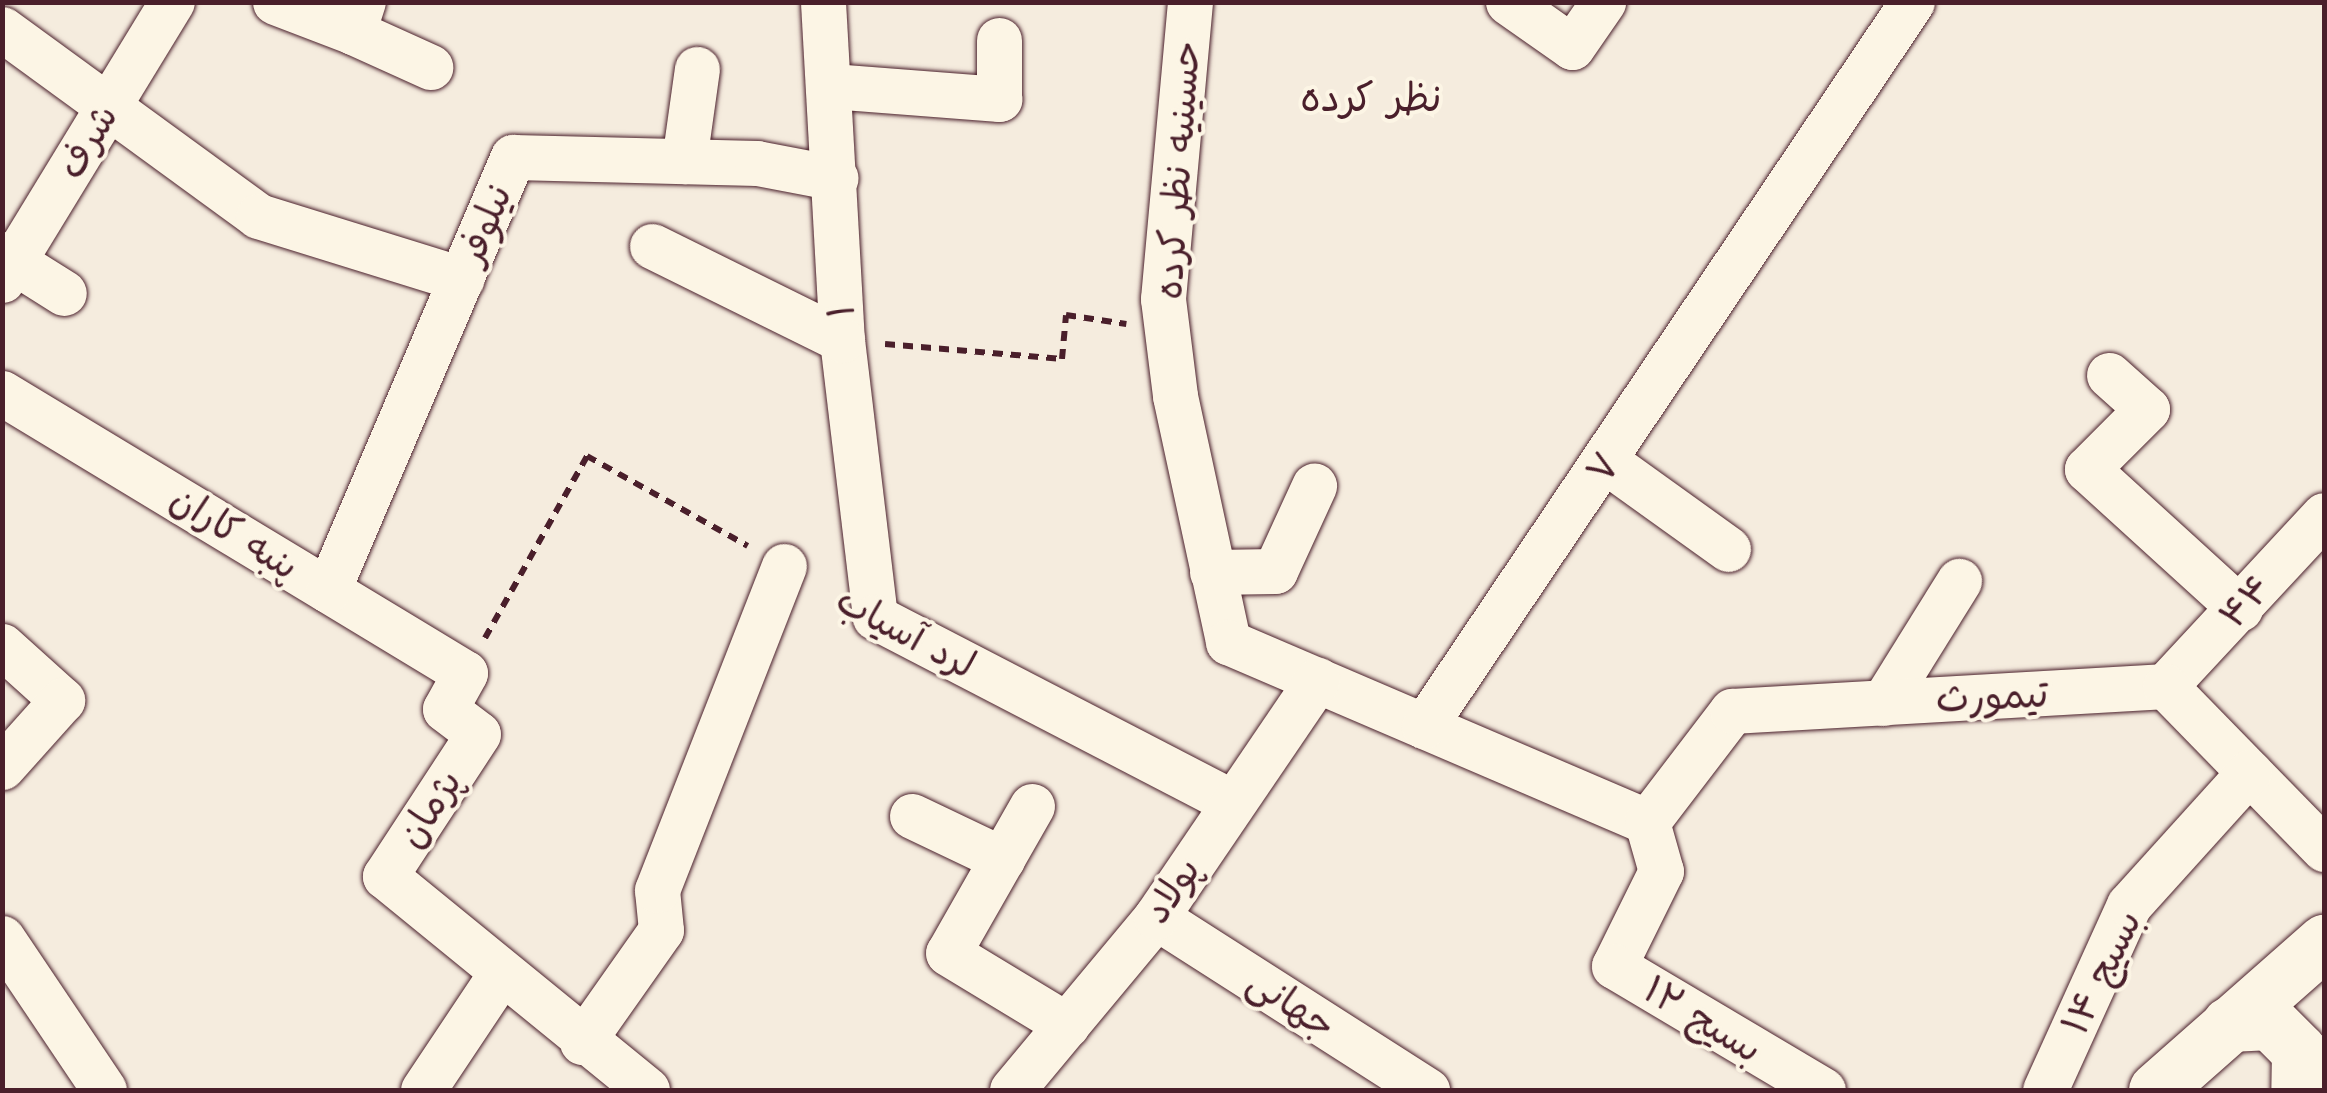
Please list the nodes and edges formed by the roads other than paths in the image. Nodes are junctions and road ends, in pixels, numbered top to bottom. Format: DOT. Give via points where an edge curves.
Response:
graph roads {
  1 [pos="172,2"];
  2 [pos="274,2"];
  3 [pos="823,2"];
  4 [pos="1190,2"];
  5 [pos="1508,2"];
  6 [pos="1603,2"];
  7 [pos="1912,2"];
  8 [pos="358,18"];
  9 [pos="2,29"];
  10 [pos="999,40"];
  11 [pos="430,66"];
  12 [pos="697,69"];
  13 [pos="831,86"];
  14 [pos="108,106"];
  15 [pos="684,161"];
  16 [pos="836,178"];
  17 [pos="652,246"];
  18 [pos="6,265"];
  19 [pos="461,279"];
  20 [pos="64,294"];
  21 [pos="842,340"];
  22 [pos="2109,375"];
  23 [pos="2,393"];
  24 [pos="1608,462"];
  25 [pos="1314,486"];
  26 [pos="2324,514"];
  27 [pos="1728,549"];
  28 [pos="784,566"];
  29 [pos="1212,572"];
  30 [pos="1959,581"];
  31 [pos="328,590"];
  32 [pos="2240,608"];
  33 [pos="875,617"];
  34 [pos="2,646"];
  35 [pos="465,673"];
  36 [pos="1317,680"];
  37 [pos="2164,686"];
  38 [pos="1883,703"];
  39 [pos="1424,726"];
  40 [pos="2,767"];
  41 [pos="2249,772"];
  42 [pos="1230,801"];
  43 [pos="1032,806"];
  44 [pos="912,816"];
  45 [pos="1648,822"];
  46 [pos="2324,849"];
  47 [pos="1002,859"];
  48 [pos="1156,917"];
  49 [pos="2,938"];
  50 [pos="2324,942"];
  51 [pos="501,974"];
  52 [pos="2229,1024"];
  53 [pos="1067,1025"];
  54 [pos="582,1042"];
  55 [pos="2324,1068"];
  56 [pos="104,1090"];
  57 [pos="422,1090"];
  58 [pos="648,1090"];
  59 [pos="1012,1090"];
  60 [pos="1427,1090"];
  61 [pos="1823,1090"];
  62 [pos="2045,1090"];
  63 [pos="2156,1090"];
  64 [pos="2299,1090"];
  1 -- 14 [label="street, شرف"];
  2 -- 8 [label="street"];
  3 -- 13 [label="street, ۱"];
  4 -- 29 [label="street, حسینیه نظر کرده" via="1163,298"];
  5 -- 6 [label="street" via="1572,46"];
  7 -- 24 [label="street, ۷"];
  8 -- 11 [label="street"];
  9 -- 14 [label="street"];
  10 -- 13 [label="street" via="999,99"];
  12 -- 15 [label="street"];
  13 -- 16 [label="street, ۱"];
  14 -- 18 [label="street, شرف"];
  14 -- 19 [label="street" via="258,216"];
  15 -- 16 [label="street, نیلوفر" via="758,163"];
  15 -- 19 [label="street, نیلوفر" via="513,157"];
  16 -- 21 [label="street, ۱"];
  17 -- 21 [label="street"];
  18 -- 20 [label="street"];
  19 -- 31 [label="street, نیلوفر"];
  21 -- 33 [label="street, ۱"];
  22 -- 32 [label="street" via="2147,409 2087,469"];
  23 -- 31 [label="street, پنبه کاران"];
  24 -- 27 [label="street"];
  24 -- 39 [label="street, ۷"];
  25 -- 29 [label="street" via="1275,571"];
  26 -- 32 [label="street, ۴۴"];
  28 -- 54 [label="street" via="657,890 662,930"];
  29 -- 36 [label="street, حسینیه نظر کرده" via="1228,642"];
  30 -- 38 [label="street"];
  31 -- 35 [label="street, پنبه کاران"];
  32 -- 37 [label="street, ۴۴"];
  33 -- 42 [label="street, لرد آسیاب"];
  34 -- 40 [label="street" via="62,700"];
  35 -- 51 [label="street, پژمان" via="446,709 478,734 385,876"];
  36 -- 39 [label="street"];
  36 -- 42 [label="street, پولاد"];
  37 -- 38 [label="street, تیمورث"];
  37 -- 41 [label="street"];
  38 -- 45 [label="street, تیمورث" via="1732,711"];
  39 -- 45 [label="street"];
  41 -- 46 [label="street"];
  41 -- 62 [label="street, بسیج ۱۴" via="2129,905"];
  42 -- 48 [label="street, پولاد"];
  43 -- 47 [label="street"];
  44 -- 47 [label="street"];
  45 -- 61 [label="street, بسیج ۱۲" via="1661,871 1614,966"];
  47 -- 53 [label="street" via="948,954"];
  48 -- 53 [label="street, پولاد"];
  48 -- 60 [label="street, جهانی"];
  49 -- 56 [label="street"];
  50 -- 52 [label="main road"];
  51 -- 54 [label="street, پژمان"];
  51 -- 57 [label="street"];
  52 -- 63 [label="main road"];
  52 -- 64 [label="main road" via="2270,1022 2300,1050"];
  53 -- 59 [label="street, پولاد"];
  54 -- 58 [label="street, پژمان"];
  55 -- 64 [label="main road"];
}
